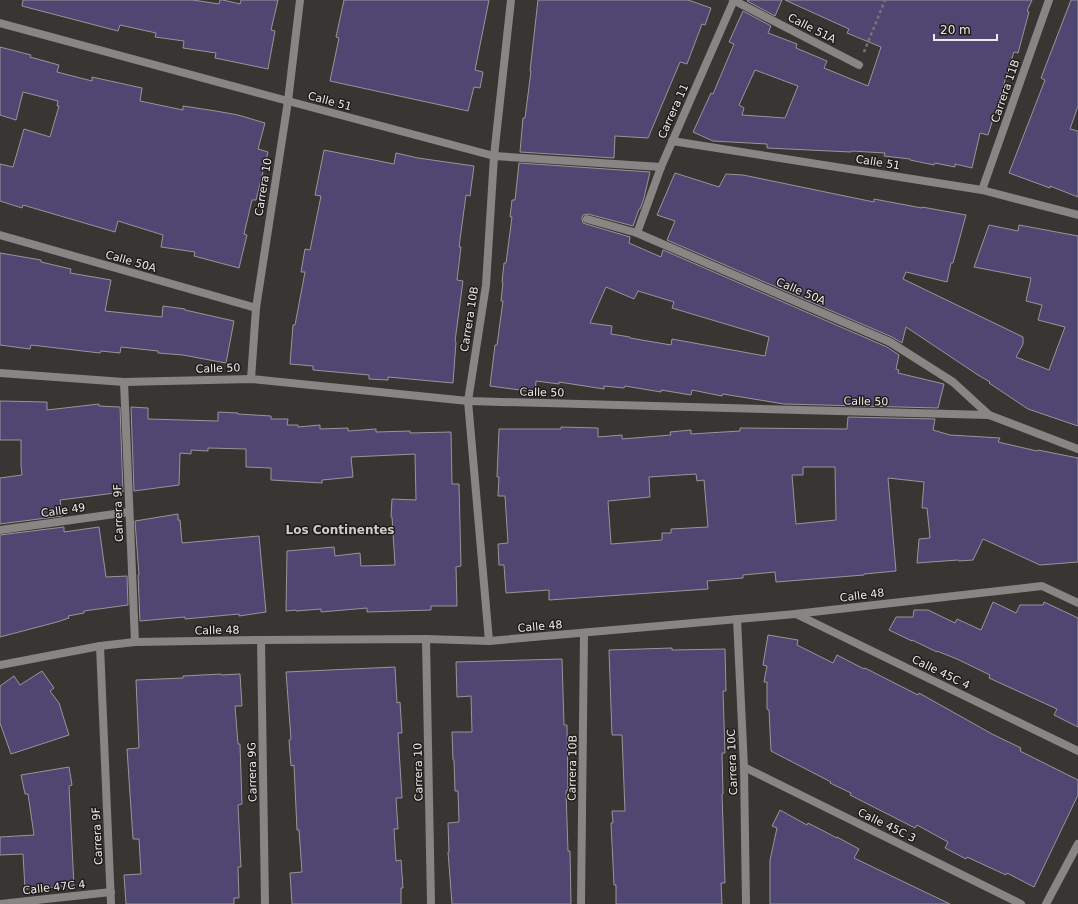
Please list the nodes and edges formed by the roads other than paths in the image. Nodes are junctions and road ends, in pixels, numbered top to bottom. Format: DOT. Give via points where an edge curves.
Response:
graph roads {
  1 [pos="300,0"];
  2 [pos="511,0"];
  3 [pos="734,0"];
  4 [pos="1049,0"];
  5 [pos="0,23"];
  6 [pos="859,65"];
  7 [pos="288,101"];
  8 [pos="672,141"];
  9 [pos="494,156"];
  10 [pos="661,167"];
  11 [pos="982,190"];
  12 [pos="1078,214"];
  13 [pos="587,220"];
  14 [pos="637,233"];
  15 [pos="0,235"];
  16 [pos="256,308"];
  17 [pos="0,373"];
  18 [pos="251,378"];
  19 [pos="124,382"];
  20 [pos="468,401"];
  21 [pos="989,415"];
  22 [pos="1078,449"];
  23 [pos="129,512"];
  24 [pos="0,530"];
  25 [pos="1078,603"];
  26 [pos="795,614"];
  27 [pos="736,619"];
  28 [pos="584,633"];
  29 [pos="426,639"];
  30 [pos="261,640"];
  31 [pos="135,642"];
  32 [pos="489,642"];
  33 [pos="100,646"];
  34 [pos="0,665"];
  35 [pos="1078,751"];
  36 [pos="744,767"];
  37 [pos="1078,844"];
  38 [pos="111,892"];
  39 [pos="0,904"];
  40 [pos="111,904"];
  41 [pos="265,904"];
  42 [pos="431,904"];
  43 [pos="581,904"];
  44 [pos="746,904"];
  45 [pos="1021,904"];
  46 [pos="1046,904"];
  1 -- 7 [label="street, Carrera 10"];
  2 -- 9 [label="street, Carrera 10B"];
  3 -- 6 [label="street, Calle 51A"];
  3 -- 8 [label="street, Carrera 11"];
  4 -- 11 [label="street, Carrera 11B"];
  5 -- 7 [label="street, Calle 51"];
  7 -- 9 [label="street, Calle 51"];
  7 -- 16 [label="street, Carrera 10"];
  8 -- 10 [label="street, Carrera 11"];
  8 -- 11 [label="street, Calle 51"];
  9 -- 10 [label="street, Calle 51"];
  9 -- 20 [label="street, Carrera 10B" via="486,284"];
  10 -- 14 [label="street, Carrera 11"];
  11 -- 12 [label="street, Calle 51"];
  13 -- 14 [label="street, Calle 50A"];
  14 -- 21 [label="street, Calle 50A" via="890,342 953,382"];
  15 -- 16 [label="street, Calle 50A"];
  16 -- 18 [label="street, Carrera 10"];
  17 -- 19 [label="street, Calle 50"];
  18 -- 19 [label="street, Calle 50"];
  18 -- 20 [label="street, Calle 50"];
  19 -- 23 [label="street, Carrera 9F"];
  20 -- 21 [label="street, Calle 50"];
  20 -- 32 [label="street, Carrera 10B"];
  21 -- 22 [label="street, Calle 50"];
  23 -- 24 [label="street, Calle 49"];
  23 -- 31 [label="street, Carrera 9F"];
  25 -- 26 [label="street, Calle 48" via="1042,586"];
  26 -- 27 [label="street, Calle 48"];
  26 -- 35 [label="street, Calle 45C 4"];
  27 -- 28 [label="street, Calle 48"];
  27 -- 36 [label="street, Carrera 10C"];
  28 -- 32 [label="street, Calle 48"];
  28 -- 43 [label="street, Carrera 10B"];
  29 -- 30 [label="street, Calle 48"];
  29 -- 32 [label="street, Calle 48"];
  29 -- 42 [label="street, Carrera 10"];
  30 -- 31 [label="street, Calle 48"];
  30 -- 41 [label="street, Carrera 9G"];
  31 -- 33 [label="street, Calle 48"];
  33 -- 34 [label="street, Calle 48"];
  33 -- 38 [label="street, Carrera 9F"];
  36 -- 44 [label="street, Carrera 10C"];
  36 -- 45 [label="street, Calle 45C 3"];
  37 -- 46 [label="street"];
  38 -- 39 [label="street, Calle 47C 4"];
  38 -- 40 [label="street, Carrera 9F"];
}
